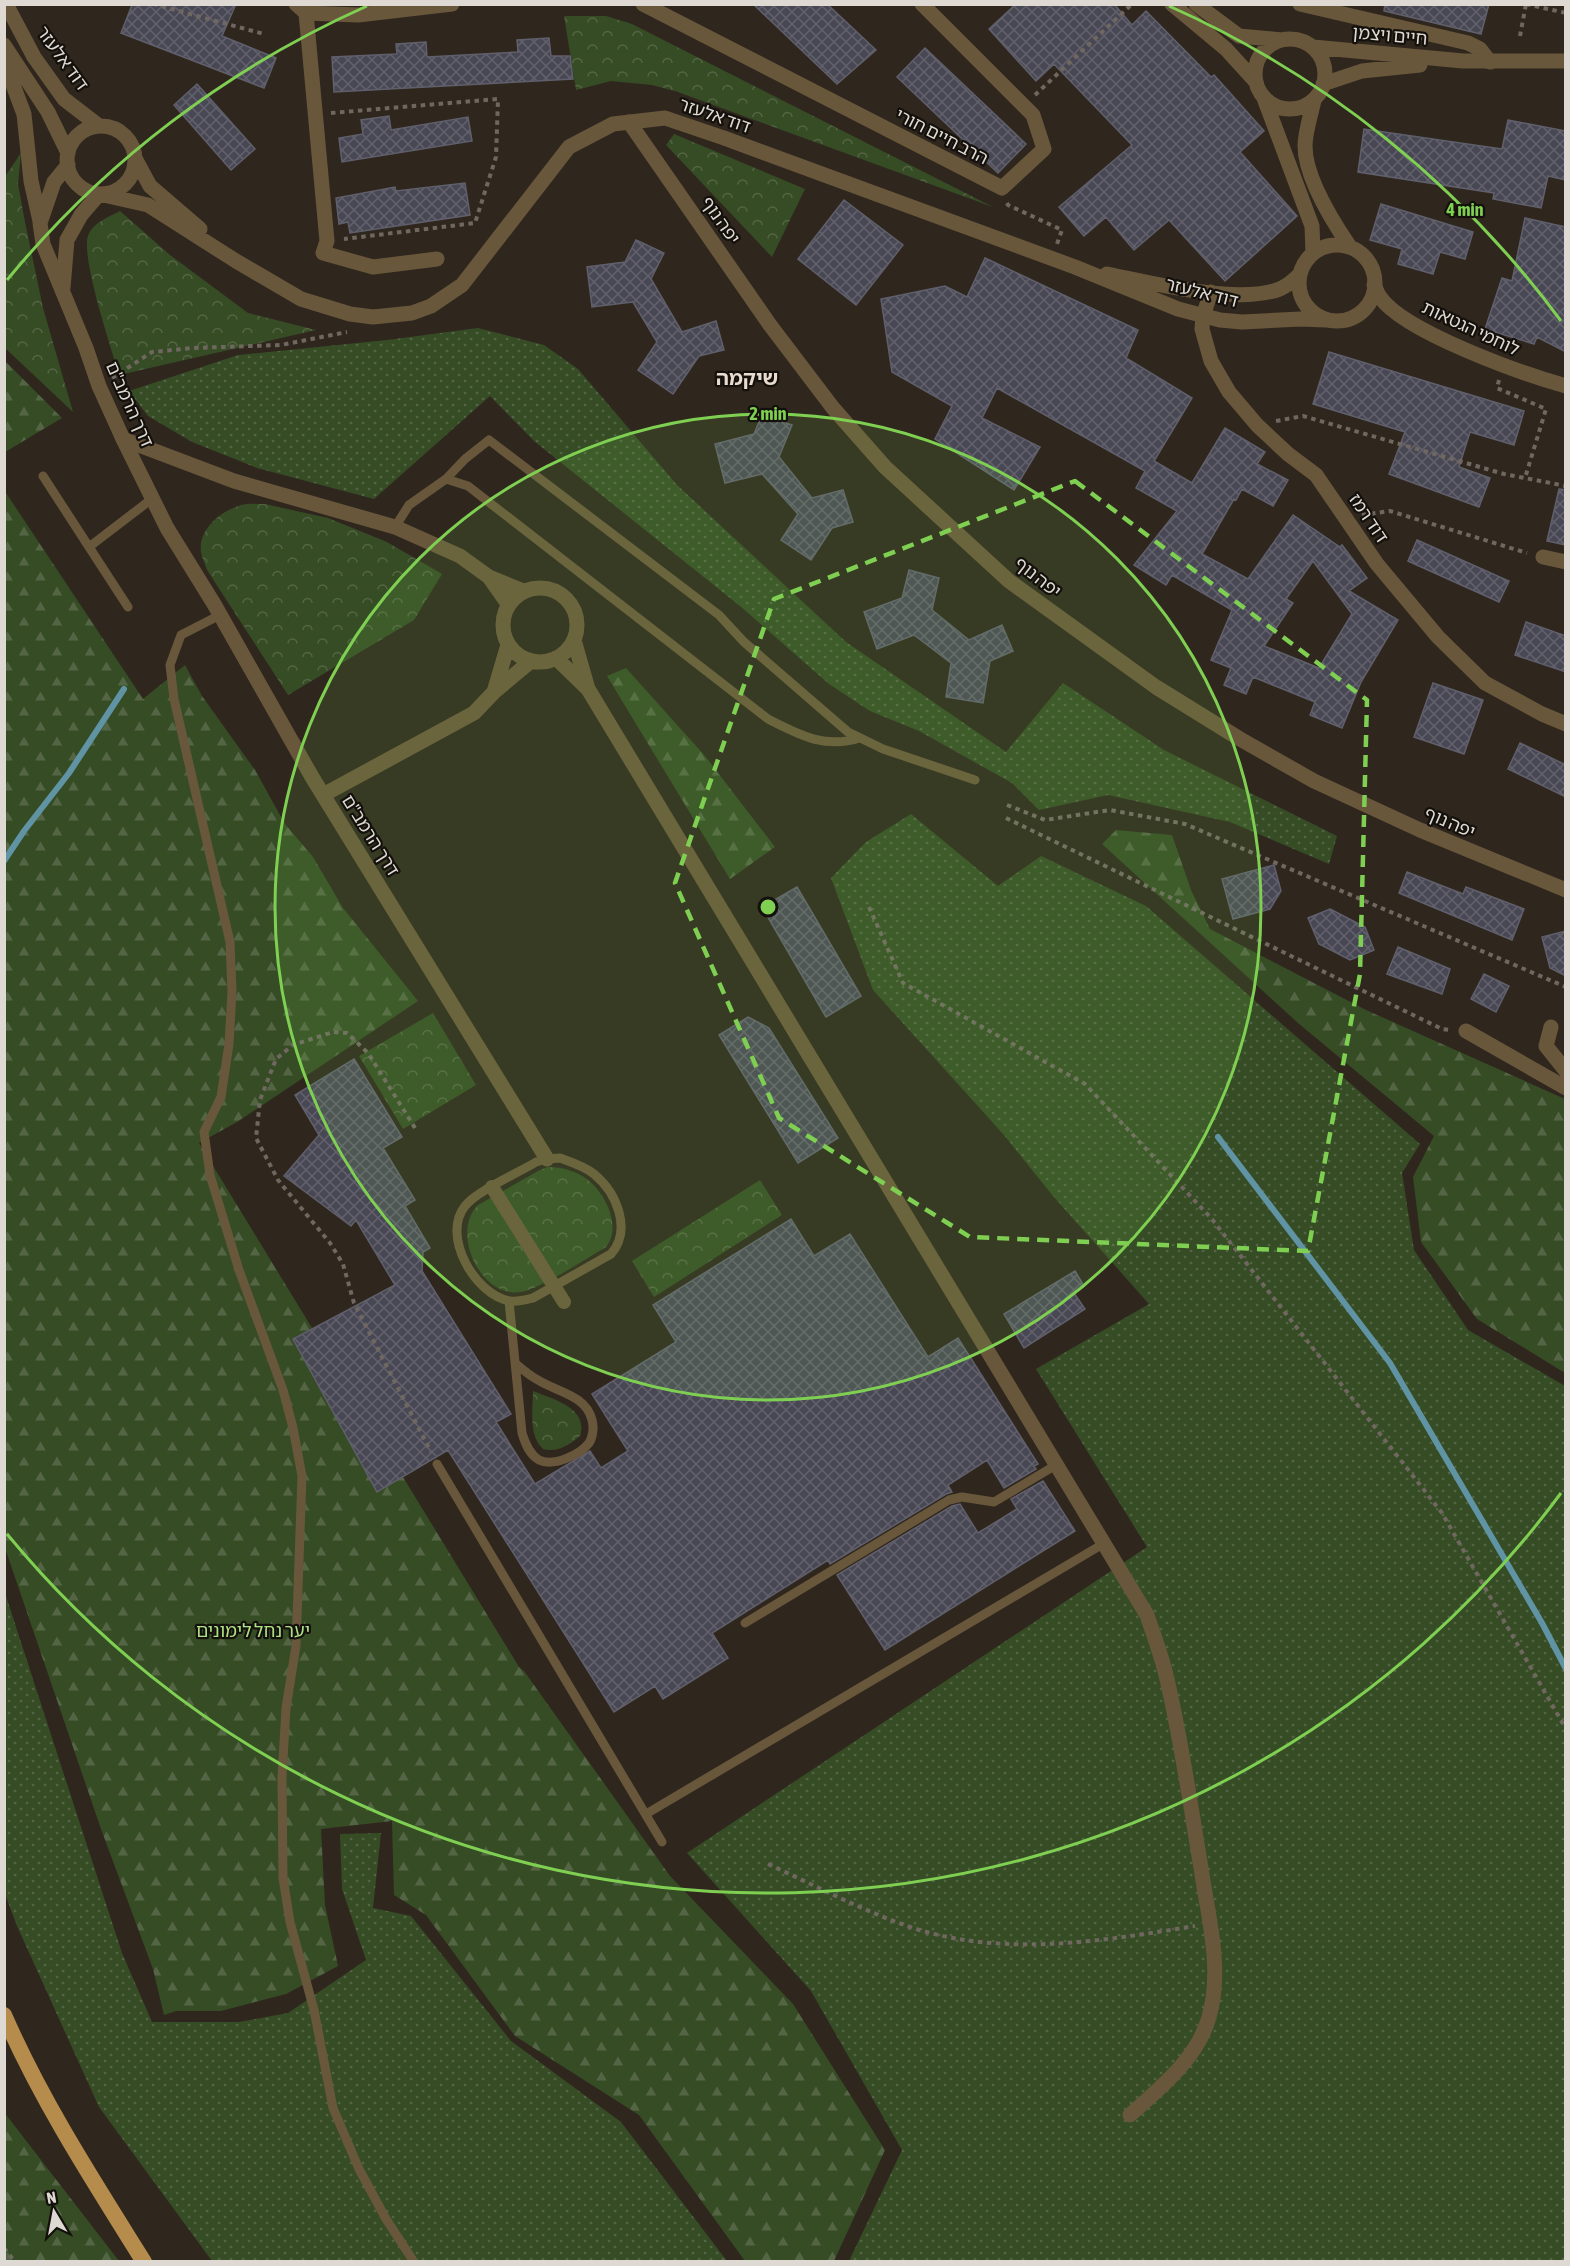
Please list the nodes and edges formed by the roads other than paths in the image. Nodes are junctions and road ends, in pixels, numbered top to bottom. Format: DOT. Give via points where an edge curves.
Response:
graph roads {
  1 [pos="6,4"];
  2 [pos="452,4"];
  3 [pos="643,4"];
  4 [pos="922,4"];
  5 [pos="1172,4"];
  6 [pos="1196,4"];
  7 [pos="1300,4"];
  8 [pos="301,9"];
  9 [pos="1282,40"];
  10 [pos="4,45"];
  11 [pos="1313,47"];
  12 [pos="4,61"];
  13 [pos="1463,61"];
  14 [pos="1566,61"];
  15 [pos="1490,62"];
  16 [pos="1256,82"];
  17 [pos="1323,84"];
  18 [pos="1264,98"];
  19 [pos="1314,100"];
  20 [pos="629,122"];
  21 [pos="99,126"];
  22 [pos="68,159"];
  23 [pos="136,160"];
  24 [pos="99,194"];
  25 [pos="40,223"];
  26 [pos="1350,248"];
  27 [pos="1313,253"];
  28 [pos="437,259"];
  29 [pos="236,261"];
  30 [pos="1075,267"];
  31 [pos="1299,275"];
  32 [pos="1374,285"];
  33 [pos="1211,292"];
  34 [pos="62,294"];
  35 [pos="1203,316"];
  36 [pos="1326,320"];
  37 [pos="1566,387"];
  38 [pos="123,439"];
  39 [pos="43,476"];
  40 [pos="446,479"];
  41 [pos="153,498"];
  42 [pos="395,526"];
  43 [pos="89,547"];
  44 [pos="1543,557"];
  45 [pos="1566,562"];
  46 [pos="489,577"];
  47 [pos="524,591"];
  48 [pos="508,604"];
  49 [pos="128,607"];
  50 [pos="216,609"];
  51 [pos="574,640"];
  52 [pos="508,645"];
  53 [pos="556,658"];
  54 [pos="531,661"];
  55 [pos="588,688"];
  56 [pos="494,692"];
  57 [pos="1566,724"];
  58 [pos="860,738"];
  59 [pos="975,780"];
  60 [pos="323,795"];
  61 [pos="1566,891"];
  62 [pos="1551,1027"];
  63 [pos="1466,1031"];
  64 [pos="1566,1071"];
  65 [pos="1566,1088"];
  66 [pos="547,1159"];
  67 [pos="492,1187"];
  68 [pos="554,1286"];
  69 [pos="509,1301"];
  70 [pos="564,1302"];
  71 [pos="515,1364"];
  72 [pos="437,1464"];
  73 [pos="1056,1465"];
  74 [pos="1103,1544"];
  75 [pos="745,1623"];
  76 [pos="646,1814"];
  77 [pos="663,1842"];
  78 [pos="4,2015"];
  79 [pos="1130,2115"];
  80 [pos="144,2262"];
  81 [pos="414,2262"];
  1 -- 21 [label="street, דוד אלעזר" via="34,57 64,99"];
  2 -- 8 [label="street" via="358,15"];
  3 -- 4 [label="street, הרב חיים חורי" via="1002,188 1044,149 1033,115"];
  5 -- 16 [label="street" via="1226,49"];
  6 -- 9 [label="street" via="1239,36"];
  7 -- 15 [label="street" via="1468,43 1480,49"];
  8 -- 28 [label="street" via="327,241 323,253 373,267"];
  9 -- 11 [label="street" via="1293,39"];
  9 -- 16 [label="street" via="1263,51 1255,72"];
  10 -- 22 [label="street" via="48,112"];
  11 -- 13 [label="street, חיים ויצמן"];
  11 -- 17 [label="street" via="1325,67"];
  12 -- 25 [label="street, דרך הרמב\"ם" via="24,114"];
  13 -- 15 [label="street, חיים ויצמן"];
  13 -- 17 [label="street, חיים ויצמן" via="1362,71"];
  14 -- 15 [label="street, חיים ויצמן"];
  16 -- 18 [label="street"];
  17 -- 19 [label="street"];
  18 -- 19 [label="street" via="1292,110"];
  18 -- 27 [label="street" via="1312,226"];
  19 -- 26 [label="street" via="1305,145 1308,162 1322,200"];
  20 -- 29 [label="street, דוד אלעזר" via="613,124 569,147 462,285 431,306 412,313 373,317 350,314 302,299"];
  20 -- 30 [label="street, דוד אלעזר" via="665,118"];
  20 -- 61 [label="street, יפה נוף" via="770,325 833,408 885,467 1009,581 1156,687 1314,781"];
  21 -- 22 [label="street" via="77,136"];
  21 -- 23 [label="street" via="121,131 134,148"];
  22 -- 24 [label="street" via="71,177 78,185"];
  22 -- 25 [label="street" via="54,182"];
  23 -- 24 [label="street" via="128,182 111,193"];
  23 -- 29 [label="street, דוד אלעזר" via="150,186"];
  24 -- 29 [label="street, דוד אלעזר" via="148,205"];
  24 -- 34 [label="street, דרך הרמב\"ם" via="67,240"];
  25 -- 34 [label="street, דרך הרמב\"ם" via="43,244"];
  26 -- 27 [label="street" via="1336,245"];
  26 -- 32 [label="street" via="1370,264"];
  27 -- 31 [label="street"];
  30 -- 33 [label="street, דוד אלעזר"];
  30 -- 35 [label="street, דוד אלעזר"];
  31 -- 33 [label="street, דוד אלעזר" via="1289,285 1263,293"];
  31 -- 36 [label="street" via="1302,301 1314,315"];
  32 -- 36 [label="street" via="1367,307 1357,316 1340,322"];
  32 -- 37 [label="street, לוחמי הגטאות" via="1380,298 1416,326 1502,365"];
  33 -- 35 [label="street, דוד רמז"];
  34 -- 38 [label="street, דרך הרמב\"ם"];
  35 -- 36 [label="street, דוד אלעזר" via="1242,322"];
  35 -- 57 [label="street, דוד רמז" via="1204,339 1211,361 1229,392 1257,425 1316,475 1377,564 1430,628 1485,683"];
  38 -- 41 [label="street, דרך הרמב\"ם"];
  38 -- 42 [label="street" via="234,481"];
  39 -- 43 [label="lane"];
  40 -- 42 [label="lane" via="409,505"];
  40 -- 58 [label="lane" via="468,486 768,719 806,738 843,744"];
  40 -- 58 [label="lane" via="489,440 719,615 744,642"];
  41 -- 43 [label="lane"];
  41 -- 50 [label="street, דרך הרמב\"ם"];
  42 -- 46 [label="street" via="460,556"];
  43 -- 49 [label="lane"];
  44 -- 45 [label="street"];
  46 -- 47 [label="street"];
  46 -- 48 [label="street"];
  47 -- 48 [label="street"];
  47 -- 51 [label="street" via="549,588 561,594 576,614"];
  48 -- 52 [label="street" via="502,625"];
  50 -- 60 [label="street, דרך הרמב\"ם"];
  50 -- 81 [label="lane" via="181,635 170,665 174,699 230,942 229,1044 221,1097 204,1132 210,1175 239,1270 283,1390 302,1476 296,1646 286,1708 282,1777 283,1878 333,2108 358,2169"];
  51 -- 53 [label="street"];
  51 -- 55 [label="street"];
  52 -- 54 [label="street"];
  52 -- 56 [label="street"];
  53 -- 54 [label="street"];
  53 -- 55 [label="street"];
  54 -- 56 [label="street"];
  55 -- 73 [label="street"];
  56 -- 60 [label="street" via="474,713"];
  58 -- 59 [label="lane"];
  60 -- 66 [label="street, דרך הרמב\"ם"];
  62 -- 64 [label="street" via="1546,1046"];
  63 -- 65 [label="street"];
  66 -- 67 [label="lane"];
  66 -- 68 [label="lane" via="560,1158 594,1174 616,1204 622,1234 611,1254"];
  67 -- 68 [label="street"];
  67 -- 69 [label="lane" via="464,1207 458,1242 475,1279 497,1297"];
  68 -- 69 [label="lane" via="532,1298"];
  68 -- 70 [label="street"];
  69 -- 71 [label="lane"];
  71 -- 71 [label="lane" via="522,1433 530,1452 545,1462 574,1455 590,1442 593,1432 592,1420 582,1403"];
  72 -- 76 [label="lane"];
  73 -- 74 [label="street"];
  73 -- 75 [label="lane" via="994,1502 962,1497 949,1500"];
  74 -- 76 [label="lane"];
  74 -- 79 [label="street" via="1147,1615 1165,1670 1186,1775 1214,1973 1209,2019 1197,2043 1175,2072"];
  76 -- 77 [label="lane"];
  78 -- 80 [label="highway" via="79,2158"];
}
